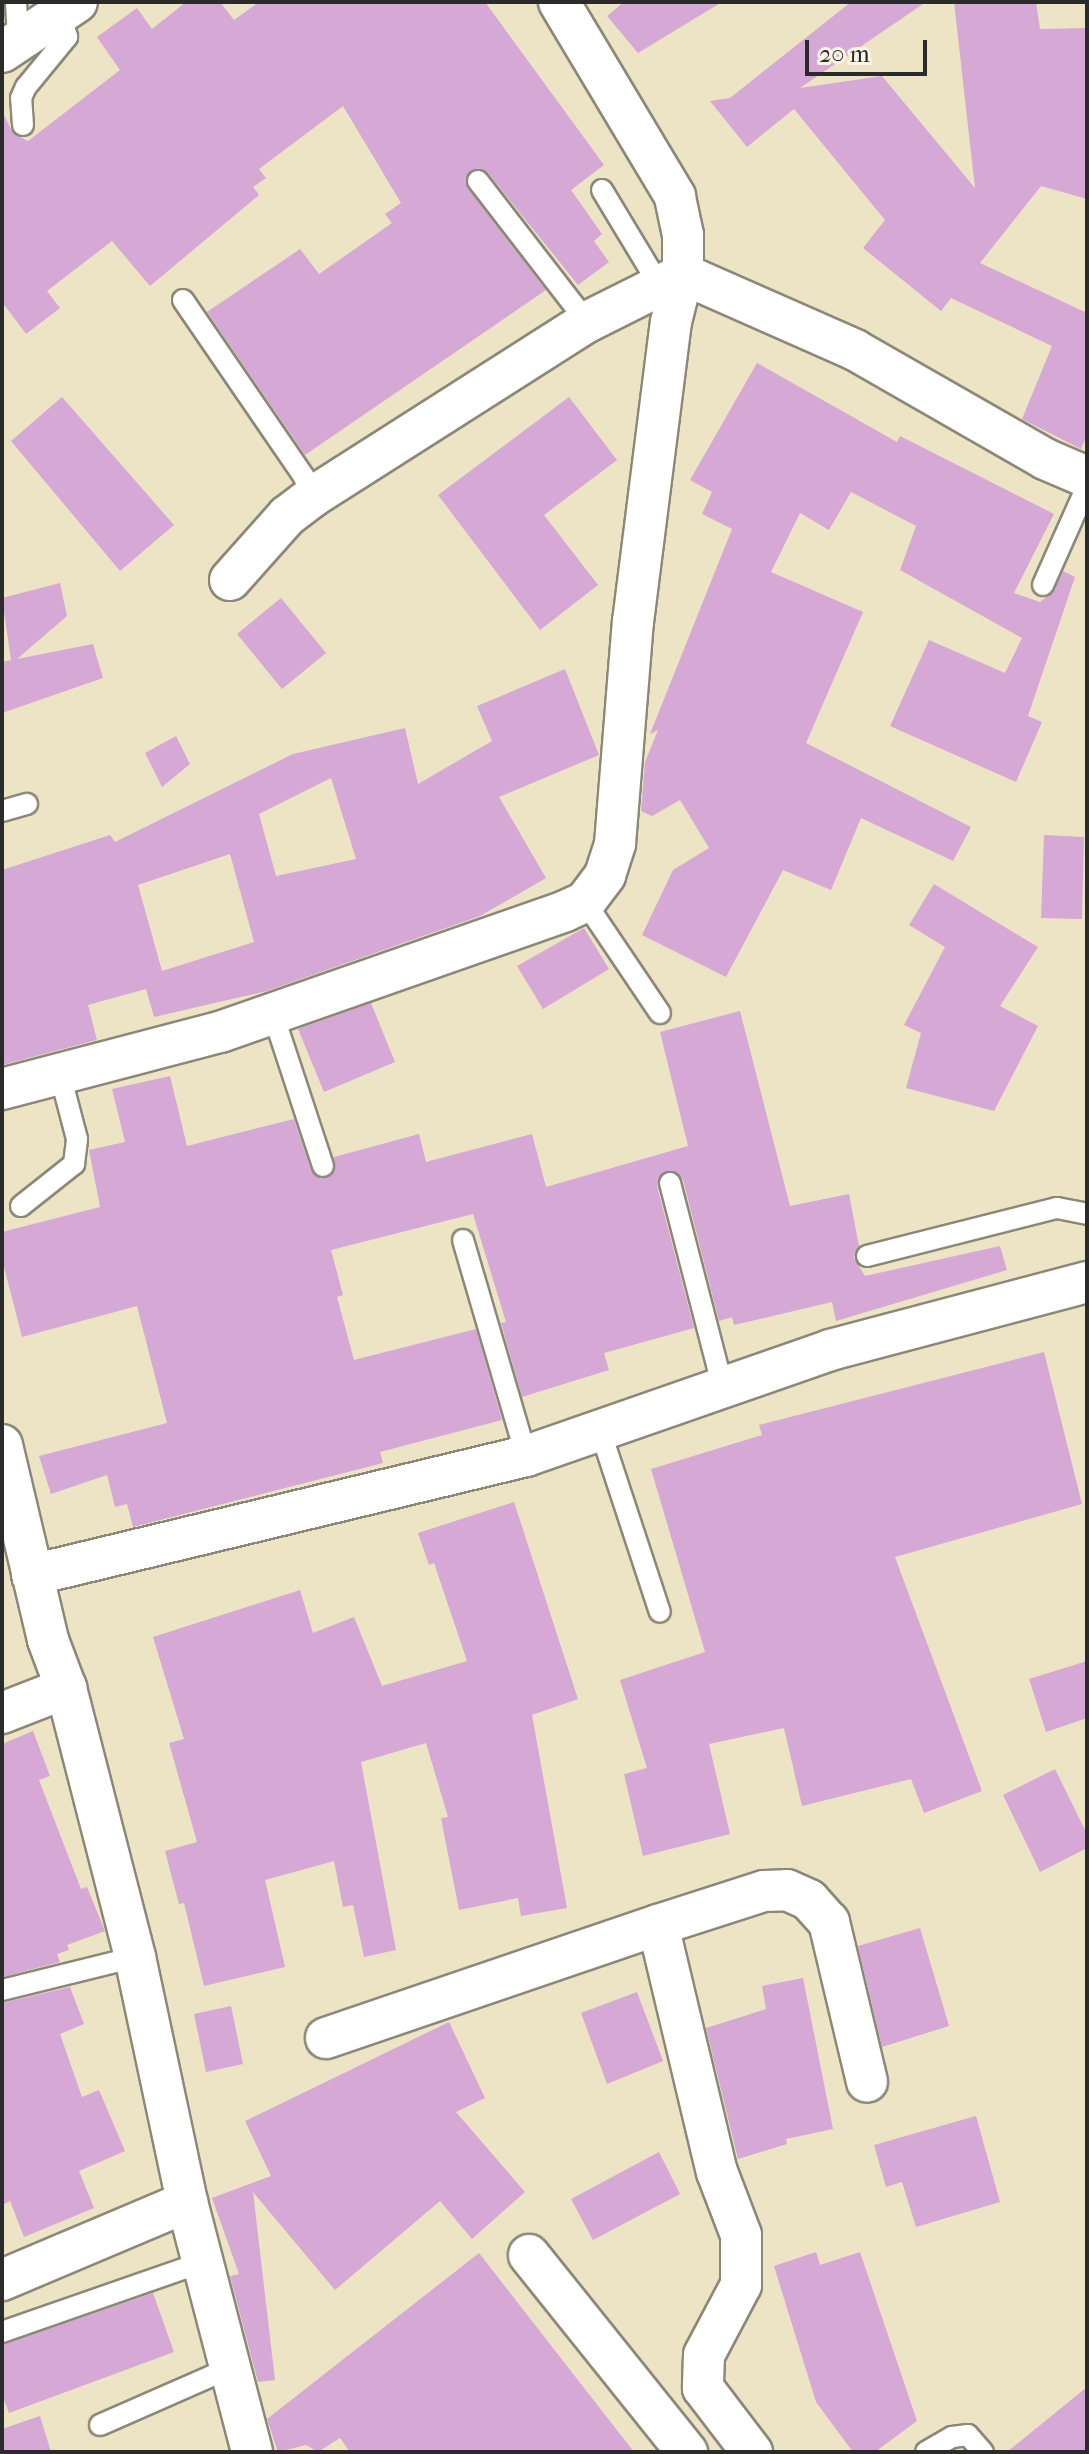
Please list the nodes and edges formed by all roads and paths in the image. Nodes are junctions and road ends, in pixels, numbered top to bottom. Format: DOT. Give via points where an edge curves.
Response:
graph roads {
  1 [pos="16,2"];
  2 [pos="559,2"];
  3 [pos="68,8"];
  4 [pos="10,47"];
  5 [pos="23,125"];
  6 [pos="478,181"];
  7 [pos="602,190"];
  8 [pos="671,278"];
  9 [pos="183,300"];
  10 [pos="587,322"];
  11 [pos="1087,477"];
  12 [pos="1087,486"];
  13 [pos="312,497"];
  14 [pos="230,580"];
  15 [pos="1043,585"];
  16 [pos="27,804"];
  17 [pos="2,811"];
  18 [pos="585,902"];
  19 [pos="660,1013"];
  20 [pos="273,1014"];
  21 [pos="60,1074"];
  22 [pos="2,1089"];
  23 [pos="323,1166"];
  24 [pos="670,1183"];
  25 [pos="21,1206"];
  26 [pos="1087,1214"];
  27 [pos="463,1240"];
  28 [pos="867,1256"];
  29 [pos="1087,1282"];
  30 [pos="716,1390"];
  31 [pos="601,1433"];
  32 [pos="2,1445"];
  33 [pos="526,1456"];
  34 [pos="32,1575"];
  35 [pos="660,1612"];
  36 [pos="66,1688"];
  37 [pos="2,1713"];
  38 [pos="658,1925"];
  39 [pos="135,1957"];
  40 [pos="2,1990"];
  41 [pos="326,2038"];
  42 [pos="867,2082"];
  43 [pos="187,2202"];
  44 [pos="529,2255"];
  45 [pos="203,2262"];
  46 [pos="2,2280"];
  47 [pos="2,2332"];
  48 [pos="230,2368"];
  49 [pos="100,2425"];
  50 [pos="252,2452"];
  51 [pos="687,2452"];
  52 [pos="752,2452"];
  53 [pos="926,2452"];
  54 [pos="983,2452"];
  1 -- 4 [label="lane"];
  2 -- 8 [label="street" via="675,196"];
  3 -- 4 [label="street"];
  3 -- 5 [label="lane" via="67,37 21,98"];
  6 -- 10 [label="lane"];
  7 -- 8 [label="lane"];
  8 -- 10 [label="street"];
  8 -- 11 [label="street" via="855,350 1045,459"];
  8 -- 18 [label="street" via="671,322 633,622 615,844 605,875"];
  9 -- 13 [label="lane" via="304,477"];
  10 -- 13 [label="street"];
  12 -- 15 [label="lane"];
  13 -- 14 [label="street" via="287,516"];
  16 -- 17 [label="lane"];
  18 -- 19 [label="lane"];
  18 -- 20 [label="street"];
  20 -- 21 [label="street"];
  20 -- 23 [label="lane"];
  21 -- 22 [label="street"];
  21 -- 25 [label="lane" via="77,1139 74,1164"];
  24 -- 30 [label="lane" via="720,1377"];
  26 -- 28 [label="lane" via="1057,1208"];
  27 -- 33 [label="lane"];
  29 -- 30 [label="street" via="830,1350"];
  30 -- 31 [label="street"];
  31 -- 33 [label="street"];
  31 -- 35 [label="lane"];
  32 -- 34 [label="street"];
  33 -- 34 [label="street"];
  34 -- 36 [label="street"];
  36 -- 37 [label="street"];
  36 -- 39 [label="street"];
  38 -- 41 [label="street"];
  38 -- 42 [label="street" via="764,1891 787,1890 809,1900 829,1922"];
  38 -- 52 [label="street" via="717,2172 741,2235 741,2285 704,2355 703,2388"];
  39 -- 40 [label="lane"];
  39 -- 43 [label="street"];
  43 -- 45 [label="street"];
  43 -- 46 [label="street"];
  44 -- 51 [label="street"];
  45 -- 47 [label="lane"];
  45 -- 48 [label="street"];
  48 -- 49 [label="lane"];
  48 -- 50 [label="street"];
  53 -- 54 [label="lane" via="952,2437 968,2435"];
}
